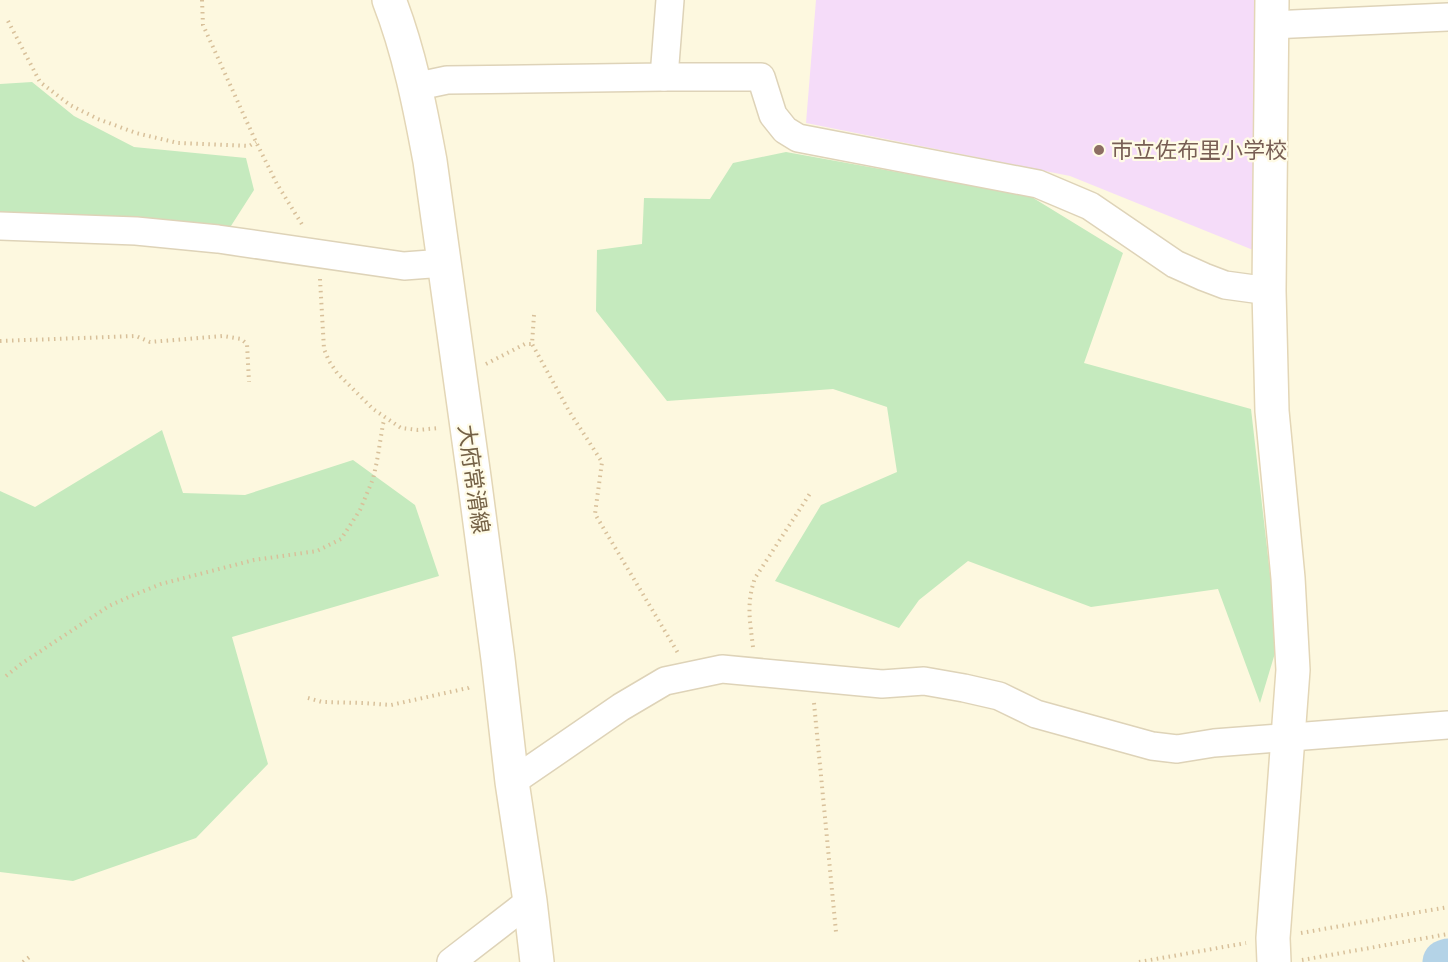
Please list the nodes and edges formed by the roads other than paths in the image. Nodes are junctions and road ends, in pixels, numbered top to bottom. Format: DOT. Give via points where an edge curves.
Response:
graph roads {
  1 [pos="389,0"];
  2 [pos="670,0"];
  3 [pos="1272,12"];
  4 [pos="1448,17"];
  5 [pos="664,77"];
  6 [pos="414,87"];
  7 [pos="0,226"];
  8 [pos="444,263"];
  9 [pos="1269,291"];
  10 [pos="1448,725"];
  11 [pos="1289,738"];
  12 [pos="512,782"];
  13 [pos="530,902"];
  14 [pos="1280,954"];
  15 [pos="451,962"];
  16 [pos="537,962"];
  1 -- 6 [label="main road, 大府常滑線"];
  2 -- 5 [label="street"];
  3 -- 4 [label="street"];
  3 -- 9 [label="main road"];
  5 -- 6 [label="street" via="447,80"];
  5 -- 9 [label="street" via="761,76 773,116 798,138 1038,184 1090,206 1194,273 1225,285"];
  6 -- 8 [label="main road, 大府常滑線" via="430,160"];
  7 -- 8 [label="street" via="136,231 404,266"];
  8 -- 12 [label="main road, 大府常滑線"];
  9 -- 11 [label="main road" via="1272,411 1293,670"];
  10 -- 11 [label="street"];
  11 -- 12 [label="street" via="1177,749 1152,746 1036,714 999,696 964,688 924,681 882,684 722,669 665,681"];
  11 -- 14 [label="main road"];
  12 -- 13 [label="main road, 大府常滑線"];
  13 -- 15 [label="street"];
  13 -- 16 [label="main road, 大府常滑線"];
}
